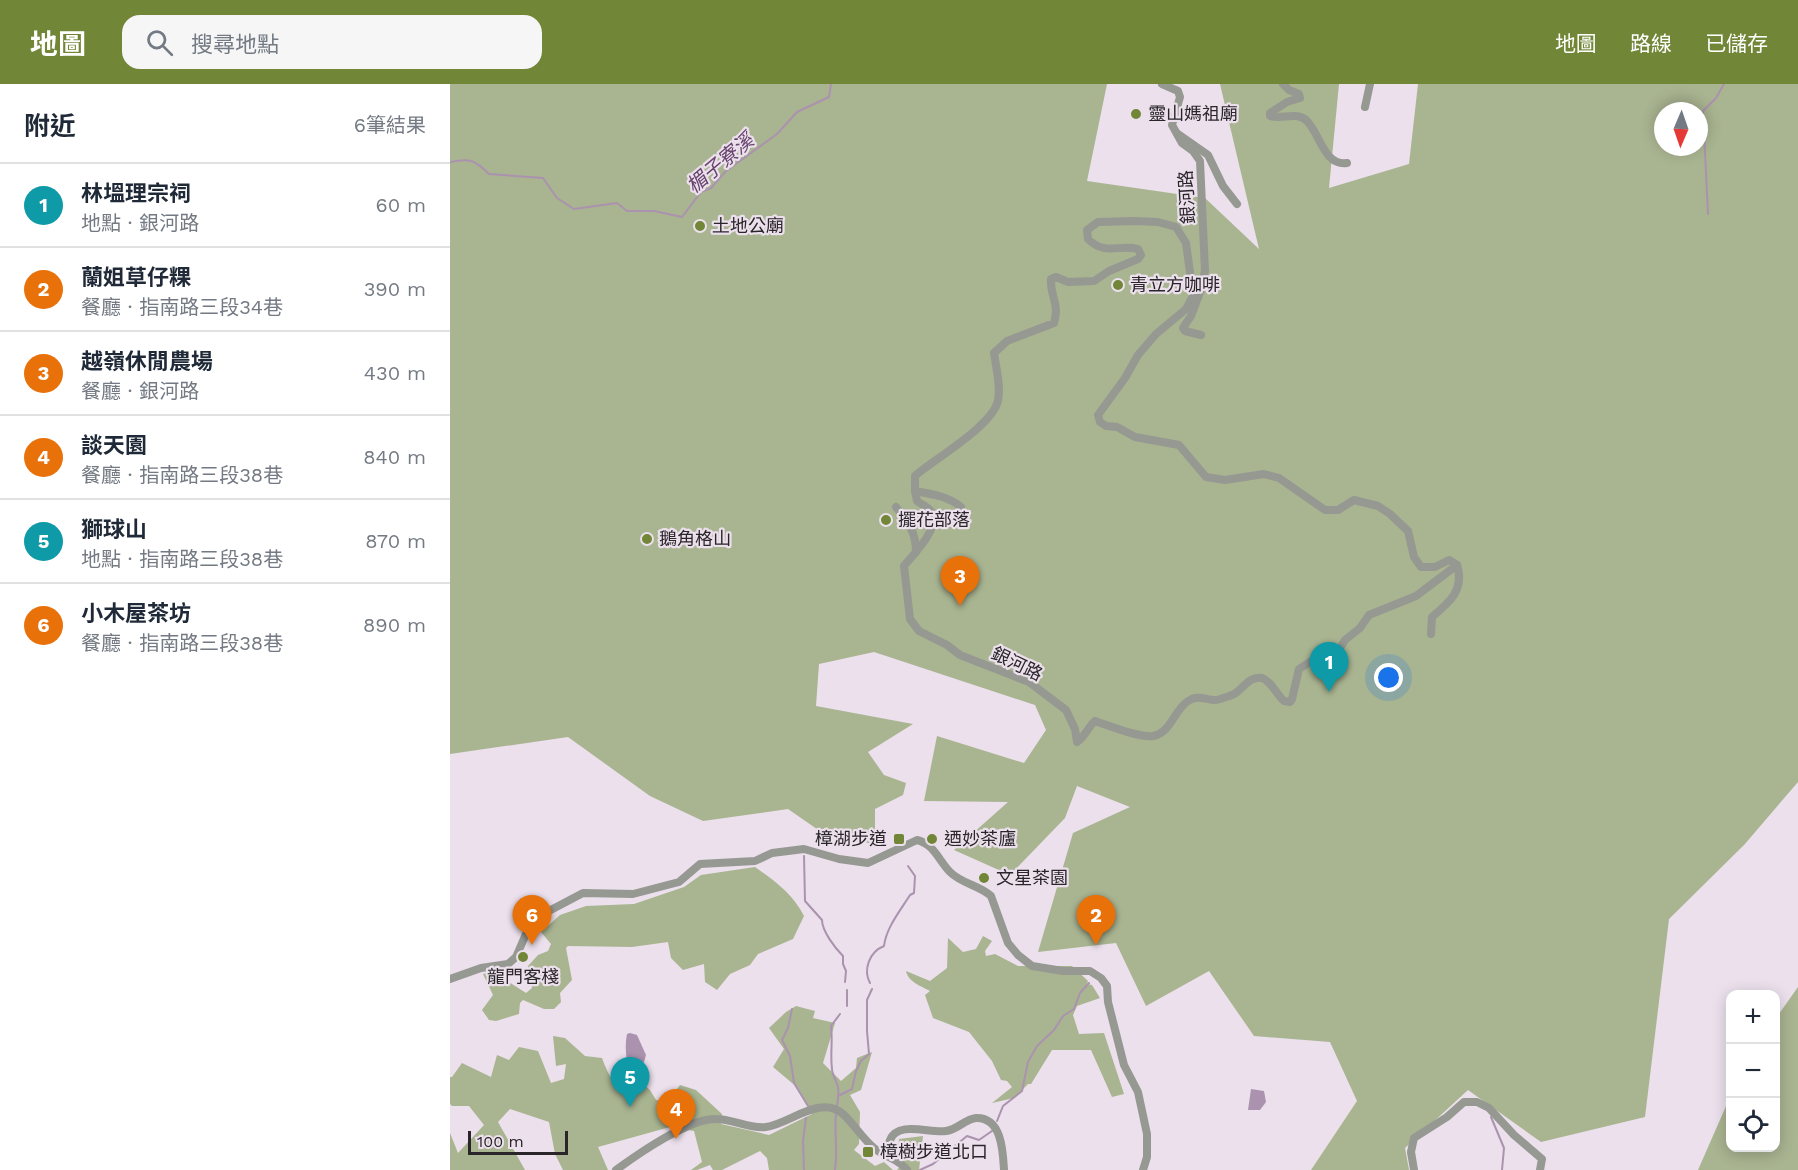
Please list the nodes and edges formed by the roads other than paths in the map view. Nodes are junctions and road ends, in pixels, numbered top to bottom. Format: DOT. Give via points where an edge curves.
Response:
graph roads {
  1 [pos="1162,84"];
  2 [pos="1283,84"];
  3 [pos="1370,84"];
  4 [pos="1365,107"];
  5 [pos="1176,133"];
  6 [pos="1347,163"];
  7 [pos="1237,204"];
  8 [pos="1203,285"];
  9 [pos="1194,292"];
  10 [pos="1201,335"];
  11 [pos="915,491"];
  12 [pos="896,507"];
  13 [pos="961,507"];
  14 [pos="916,552"];
  15 [pos="1457,565"];
  16 [pos="1431,634"];
  17 [pos="450,979"];
  18 [pos="888,1154"];
  19 [pos="616,1170"];
  20 [pos="907,1170"];
  21 [pos="1004,1170"];
  22 [pos="1143,1170"];
  23 [pos="1414,1170"];
  24 [pos="1540,1170"];
  1 -- 5 [label="street" via="1178,91 1180,97 1172,125"];
  2 -- 6 [label="street" via="1300,98 1270,112 1270,116 1305,118 1324,151 1335,162"];
  3 -- 4 [label="street"];
  5 -- 7 [label="street" via="1208,154 1223,186"];
  5 -- 8 [label="street, 銀河路" via="1200,161"];
  8 -- 9 [label="street"];
  8 -- 10 [label="street, 銀河路" via="1183,328"];
  9 -- 11 [label="street, 銀河路" via="1186,243 1176,227 1158,222 1098,222 1087,230 1094,246 1110,250 1131,247 1141,255 1095,281 1051,279 1050,290 1058,310 1054,323 1007,341 994,353 998,403 958,446 915,476"];
  9 -- 15 [label="street" via="1186,309 1138,355 1098,415 1100,422 1135,437 1179,446 1206,477 1225,480 1264,474 1279,478 1325,510 1338,510 1354,500 1378,506 1408,531 1414,557 1421,567 1435,567 1449,560"];
  11 -- 13 [label="street" via="938,495"];
  11 -- 14 [label="street, 銀河路" via="917,501 931,510 934,517 930,532"];
  12 -- 14 [label="street" via="916,537"];
  14 -- 15 [label="street, 銀河路" via="904,566 904,586 910,619 919,631 960,654 1029,682 1066,710 1077,742 1095,721 1151,736 1162,733 1186,702 1196,698 1216,700 1238,693 1252,679 1268,682 1284,701 1290,702 1299,669 1316,658 1326,658 1340,672 1339,650 1369,615 1416,596"];
  15 -- 16 [label="street" via="1459,581 1452,601 1432,617"];
  17 -- 22 [label="street" via="508,964 516,957 529,927 545,913 583,893 633,894 679,882 700,864 755,861 772,853 804,849 868,863 917,840 935,851 952,874 991,896 1008,943 1018,956 1032,966 1090,971 1107,986 1124,1065 1138,1092 1147,1134"];
  18 -- 19 [label="street" via="873,1147 840,1112 812,1109 765,1127 731,1119 696,1123 665,1137"];
  18 -- 20 [label="street"];
  18 -- 21 [label="street" via="895,1133 910,1129 947,1131 976,1118 997,1128"];
  23 -- 24 [label="street" via="1414,1138 1464,1102 1477,1102 1489,1108 1542,1159"];
}
